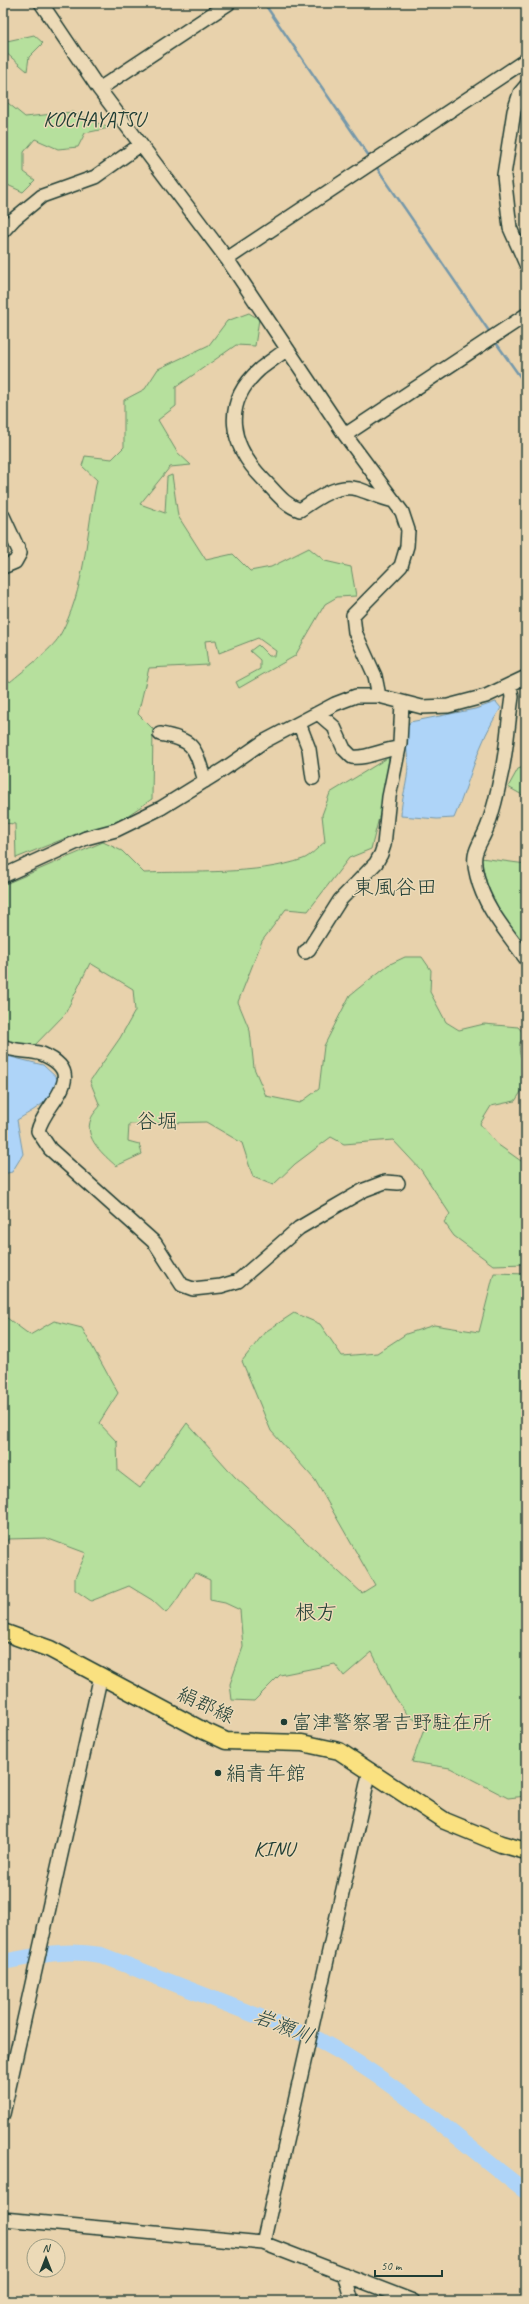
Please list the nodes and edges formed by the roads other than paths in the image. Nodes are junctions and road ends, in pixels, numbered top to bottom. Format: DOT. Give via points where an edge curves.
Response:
graph roads {
  1 [pos="41,3"];
  2 [pos="229,3"];
  3 [pos="526,60"];
  4 [pos="526,86"];
  5 [pos="99,89"];
  6 [pos="140,145"];
  7 [pos="3,232"];
  8 [pos="227,259"];
  9 [pos="526,264"];
  10 [pos="526,315"];
  11 [pos="287,349"];
  12 [pos="345,435"];
  13 [pos="394,501"];
  14 [pos="3,516"];
  15 [pos="3,567"];
  16 [pos="526,677"];
  17 [pos="510,685"];
  18 [pos="379,696"];
  19 [pos="402,703"];
  20 [pos="318,713"];
  21 [pos="299,723"];
  22 [pos="160,734"];
  23 [pos="399,748"];
  24 [pos="313,778"];
  25 [pos="205,781"];
  26 [pos="3,876"];
  27 [pos="305,952"];
  28 [pos="526,959"];
  29 [pos="3,1046"];
  30 [pos="398,1184"];
  31 [pos="3,1632"];
  32 [pos="101,1675"];
  33 [pos="370,1770"];
  34 [pos="526,1851"];
  35 [pos="3,2114"];
  36 [pos="3,2218"];
  37 [pos="263,2243"];
  38 [pos="344,2274"];
  39 [pos="352,2301"];
  40 [pos="413,2301"];
  1 -- 5 [label="street"];
  2 -- 5 [label="street"];
  3 -- 8 [label="street"];
  4 -- 9 [label="street" via="520,93 514,111 504,175 510,228"];
  5 -- 6 [label="street"];
  6 -- 7 [label="street" via="95,177 42,196 14,219"];
  6 -- 8 [label="street"];
  8 -- 11 [label="street"];
  10 -- 12 [label="street"];
  11 -- 12 [label="street"];
  11 -- 13 [label="street" via="259,370 242,393 233,420 239,446 258,474 290,507 300,510 317,498 338,489 356,489"];
  12 -- 13 [label="street"];
  13 -- 18 [label="street" via="402,512 408,530 407,546 401,566 354,615 355,632 375,676"];
  14 -- 15 [label="street" via="20,553 15,562"];
  16 -- 17 [label="street"];
  17 -- 19 [label="street" via="486,696 448,706 422,707"];
  17 -- 28 [label="street" via="512,697 501,774 488,826 479,841 474,857 476,875 484,899 496,920"];
  18 -- 19 [label="street"];
  18 -- 20 [label="street" via="356,696"];
  19 -- 23 [label="street"];
  20 -- 21 [label="street"];
  20 -- 23 [label="street" via="334,727 344,749 352,757"];
  21 -- 24 [label="street" via="309,749"];
  21 -- 25 [label="street" via="263,742"];
  22 -- 25 [label="street" via="180,738 188,743 194,750"];
  23 -- 27 [label="street" via="381,854 376,863 340,900"];
  25 -- 26 [label="street" via="161,808 116,830 86,838"];
  29 -- 30 [label="street" via="41,1054 54,1061 64,1072 65,1082 57,1100 40,1123 38,1131 50,1149 154,1243 182,1285 193,1289 238,1281 299,1228 364,1190 385,1182"];
  31 -- 32 [label="main road, 絹郡線" via="50,1649"];
  32 -- 33 [label="main road, 絹郡線" via="226,1741 322,1746 339,1751"];
  32 -- 35 [label="street"];
  33 -- 34 [label="main road, 絹郡線" via="445,1821 501,1844"];
  33 -- 37 [label="street"];
  36 -- 37 [label="street"];
  37 -- 38 [label="street"];
  38 -- 39 [label="street"];
  38 -- 40 [label="street"];
}
